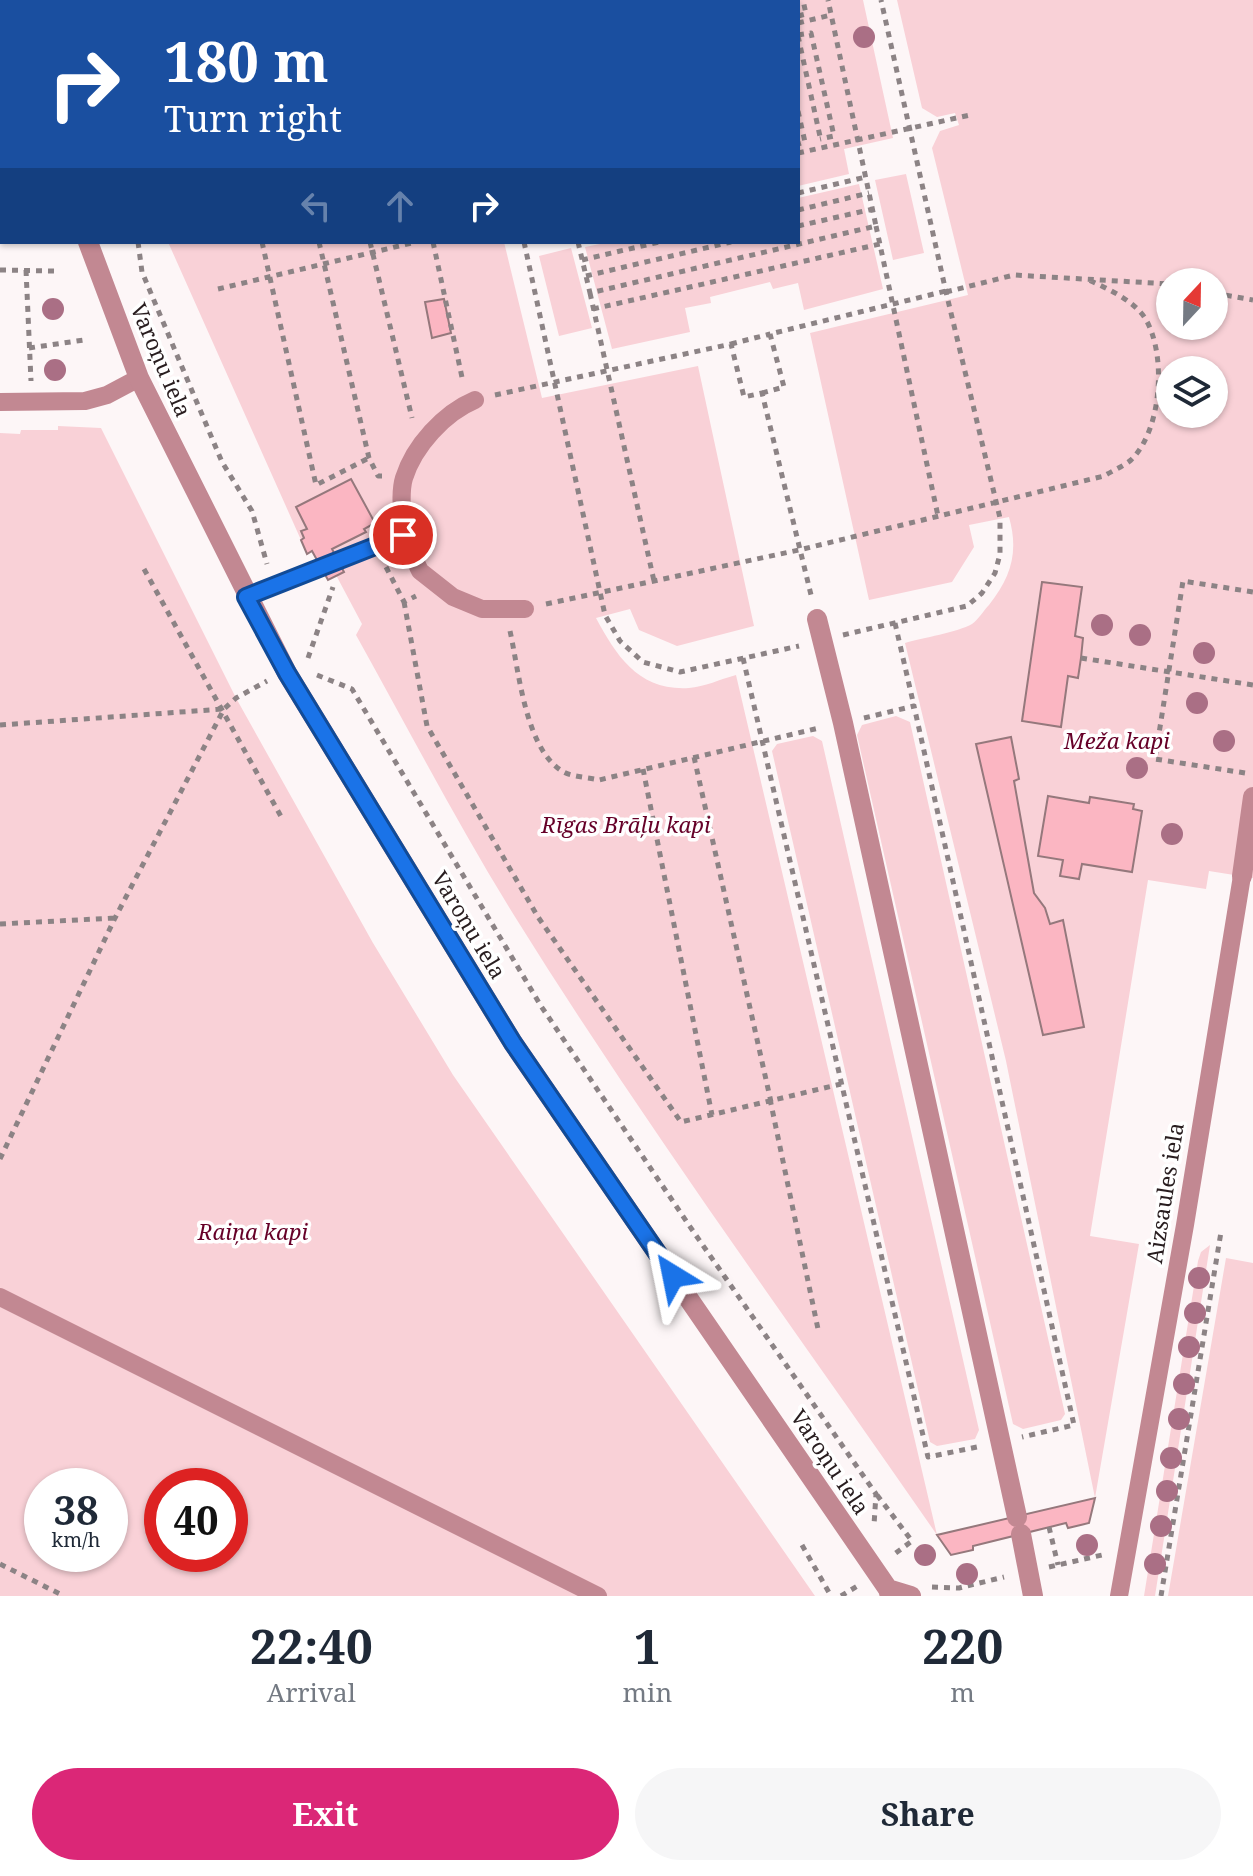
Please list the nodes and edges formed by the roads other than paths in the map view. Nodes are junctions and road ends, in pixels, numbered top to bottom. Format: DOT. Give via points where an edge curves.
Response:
graph roads {
  1 [pos="89,244"];
  2 [pos="139,378"];
  3 [pos="476,400"];
  4 [pos="0,402"];
  5 [pos="403,535"];
  6 [pos="246,597"];
  7 [pos="531,608"];
  8 [pos="815,610"];
  9 [pos="1253,797"];
  10 [pos="1242,876"];
  11 [pos="0,1297"];
  12 [pos="919,1591"];
  13 [pos="889,1593"];
  14 [pos="598,1596"];
  15 [pos="1033,1596"];
  16 [pos="1119,1596"];
  1 -- 2 [label="street, Varoņu iela"];
  2 -- 4 [label="lane" via="85,401"];
  2 -- 6 [label="street, Varoņu iela"];
  3 -- 5 [label="lane" via="449,416 419,446 403,480"];
  5 -- 6 [label="lane"];
  5 -- 7 [label="lane" via="420,571 453,597 482,609"];
  6 -- 13 [label="street, Varoņu iela" via="513,1043"];
  8 -- 15 [label="street"];
  9 -- 10 [label="street, Aizsaules iela"];
  10 -- 16 [label="lane, Aizsaules iela"];
  11 -- 14 [label="lane"];
  12 -- 13 [label="street, Varoņu iela"];
}
